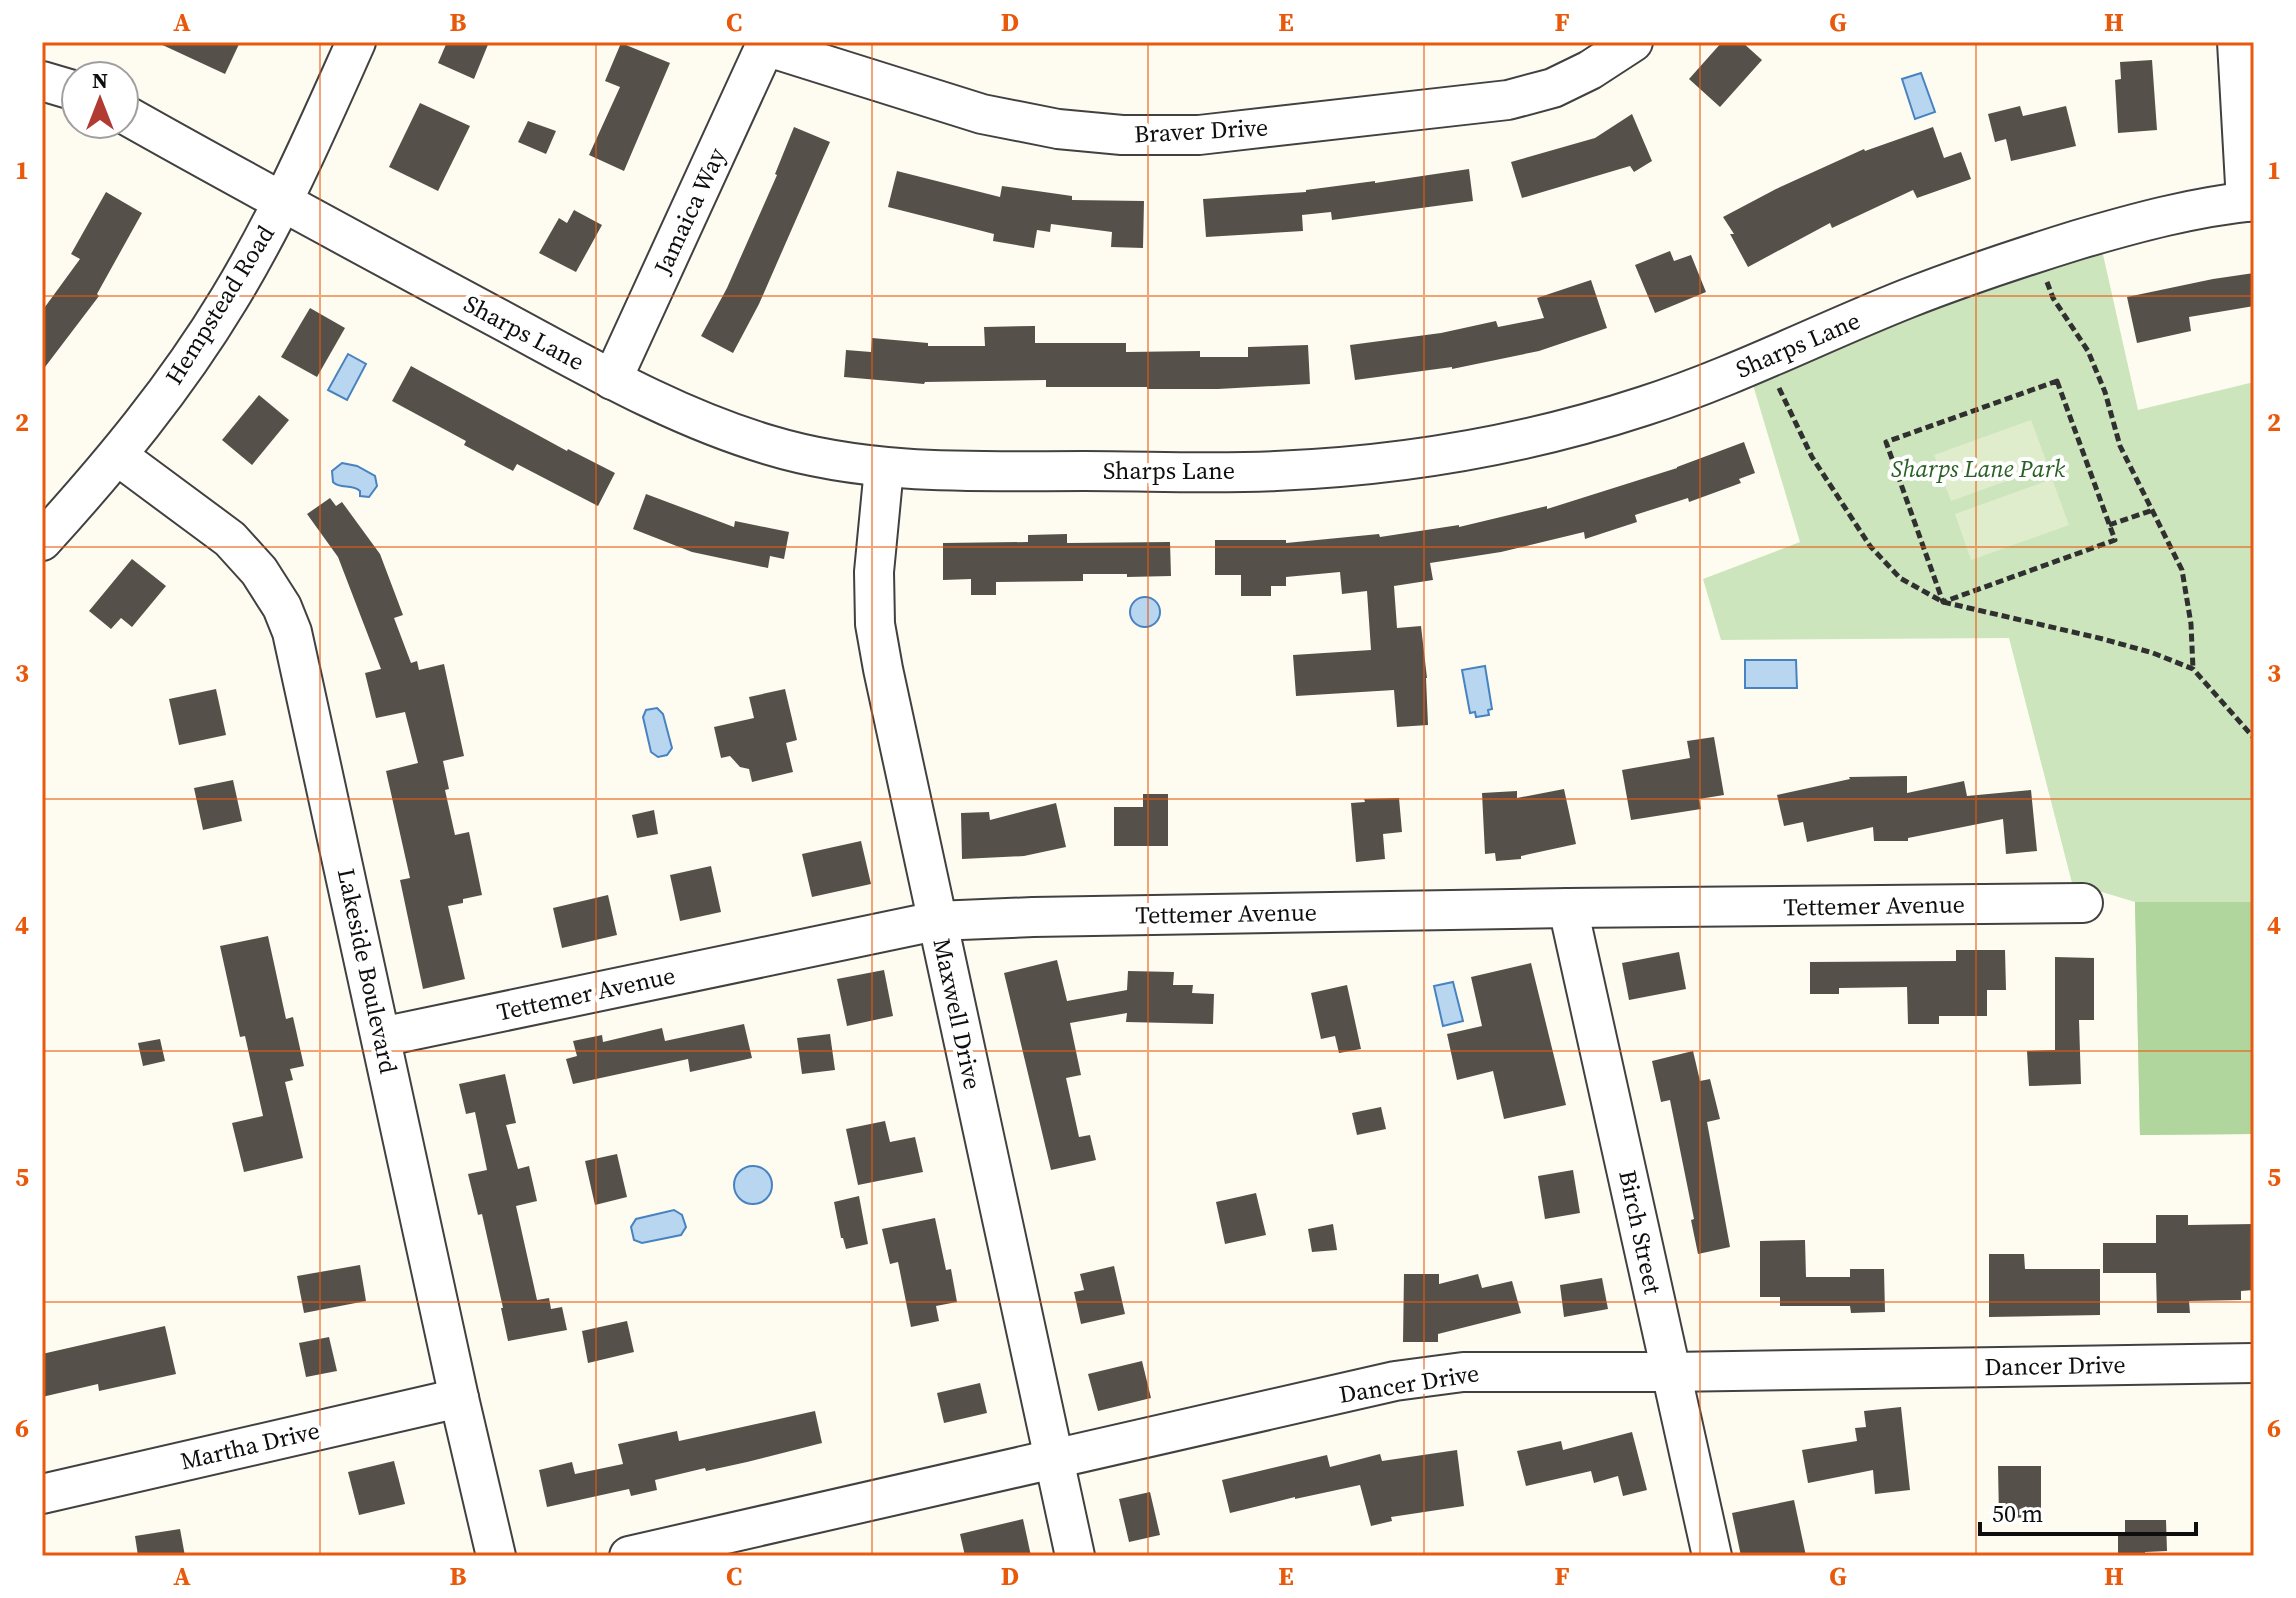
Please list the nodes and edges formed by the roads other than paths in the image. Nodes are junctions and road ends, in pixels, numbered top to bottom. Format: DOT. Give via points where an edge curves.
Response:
graph roads {
  1 [pos="356,42"];
  2 [pos="1633,42"];
  3 [pos="2237,42"];
  4 [pos="766,44"];
  5 [pos="140,123"];
  6 [pos="2250,202"];
  7 [pos="283,203"];
  8 [pos="612,380"];
  9 [pos="118,456"];
  10 [pos="884,468"];
  11 [pos="42,541"];
  12 [pos="2083,903"];
  13 [pos="1568,908"];
  14 [pos="936,921"];
  15 [pos="381,1037"];
  16 [pos="2254,1363"];
  17 [pos="1670,1372"];
  18 [pos="459,1398"];
  19 [pos="1053,1458"];
  20 [pos="42,1494"];
  21 [pos="496,1556"];
  22 [pos="629,1556"];
  23 [pos="1075,1556"];
  24 [pos="1712,1556"];
  1 -- 7 [label="street, Hempstead Road"];
  2 -- 4 [label="street, Braver Drive" via="1553,88 1508,100 1199,135 1058,129 982,114"];
  3 -- 6 [label="street"];
  4 -- 8 [label="street, Jamaica Way"];
  5 -- 7 [label="street, Sharps Lane"];
  6 -- 10 [label="street, Sharps Lane" via="2143,221 2034,253 1905,299 1731,375 1642,407 1460,452 1273,471"];
  7 -- 8 [label="street, Sharps Lane"];
  7 -- 9 [label="street, Hempstead Road" via="229,300"];
  8 -- 10 [label="street, Sharps Lane" via="769,445"];
  9 -- 11 [label="street, Hempstead Road"];
  9 -- 15 [label="street, Lakeside Boulevard" via="230,539 282,607 292,632"];
  10 -- 14 [label="street, Maxwell Drive" via="875,624"];
  12 -- 13 [label="street, Tettemer Avenue"];
  13 -- 14 [label="street, Tettemer Avenue"];
  13 -- 17 [label="street, Birch Street"];
  14 -- 15 [label="street, Tettemer Avenue"];
  14 -- 19 [label="street, Maxwell Drive"];
  15 -- 18 [label="street, Lakeside Boulevard"];
  16 -- 17 [label="street, Dancer Drive"];
  17 -- 19 [label="street, Dancer Drive" via="1463,1372 1395,1381"];
  17 -- 24 [label="street, Birch Street"];
  18 -- 20 [label="street, Martha Drive"];
  18 -- 21 [label="street, Lakeside Boulevard"];
  19 -- 22 [label="street, Dancer Drive"];
  19 -- 23 [label="street, Maxwell Drive"];
}
